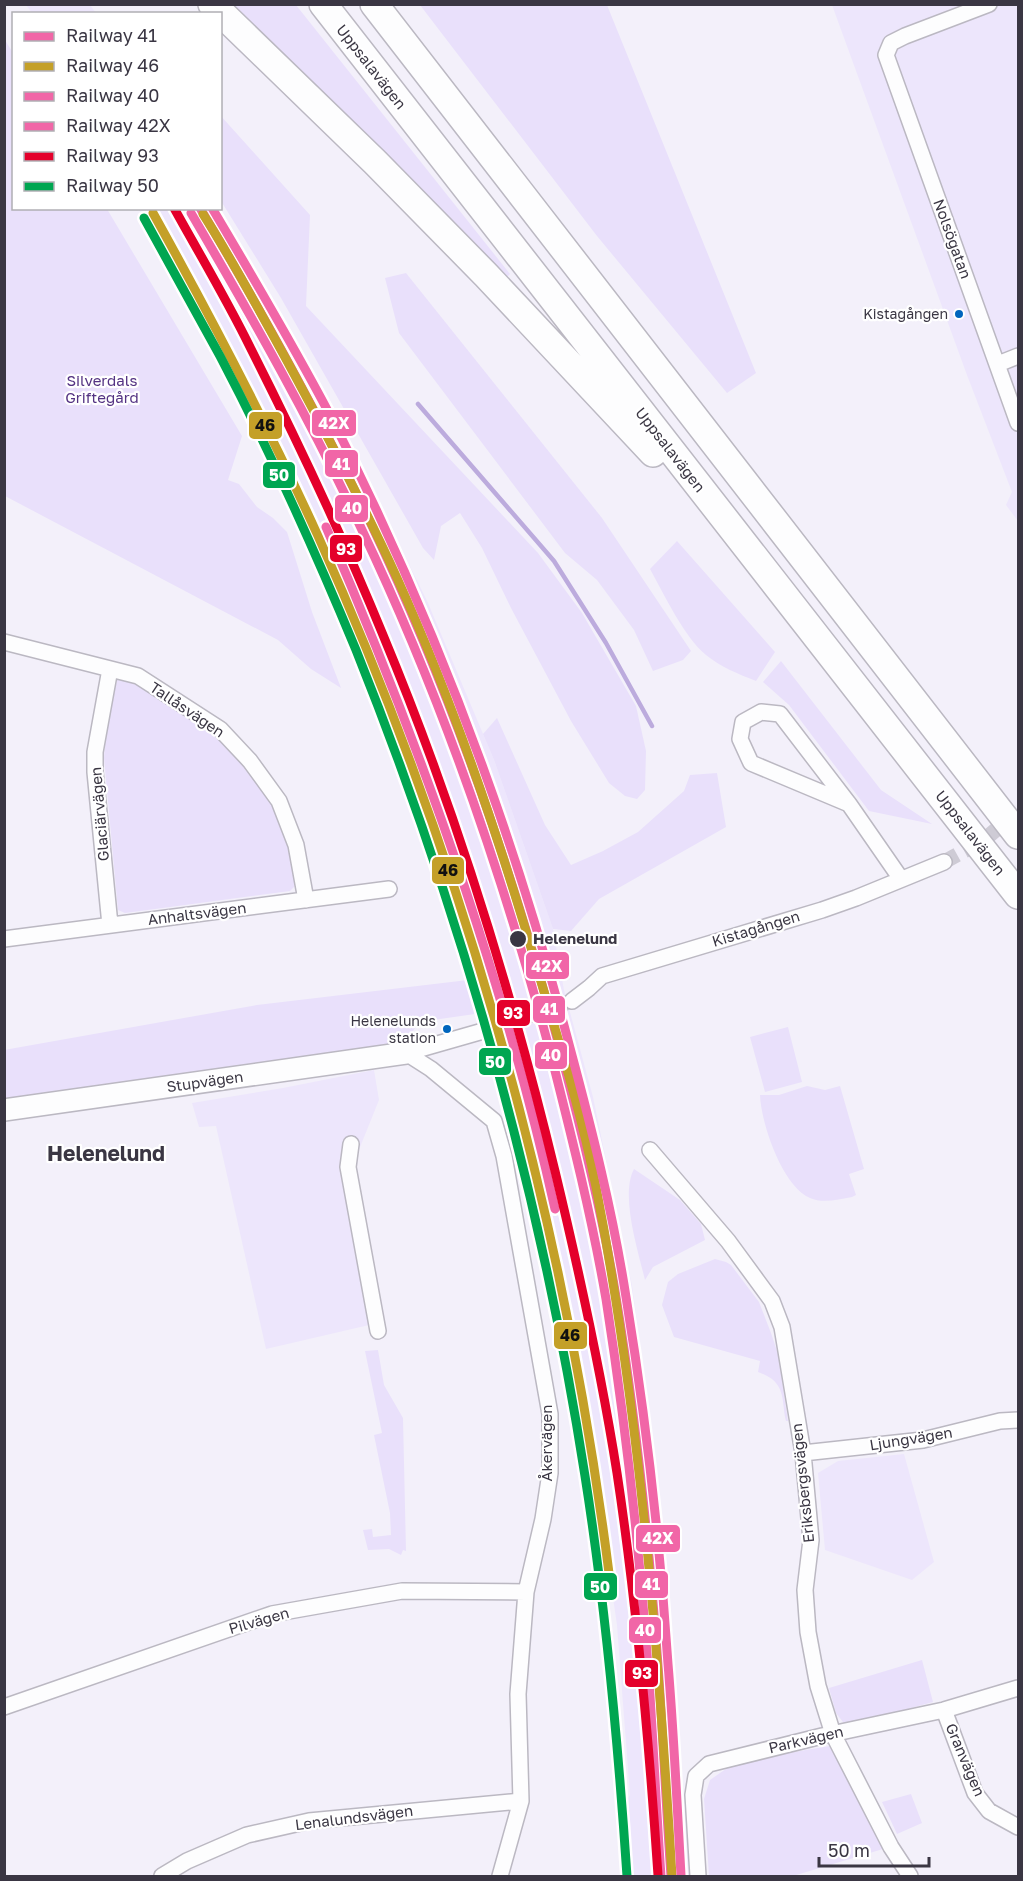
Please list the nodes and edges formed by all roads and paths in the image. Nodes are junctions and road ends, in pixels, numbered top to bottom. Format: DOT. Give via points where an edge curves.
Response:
graph roads {
  1 [pos="322,4"];
  2 [pos="374,4"];
  3 [pos="382,4"];
  4 [pos="989,4"];
  5 [pos="222,14"];
  6 [pos="473,132"];
  7 [pos="1018,356"];
  8 [pos="998,364"];
  9 [pos="1018,423"];
  10 [pos="752,556"];
  11 [pos="4,642"];
  12 [pos="110,669"];
  13 [pos="849,804"];
  14 [pos="1018,835"];
  15 [pos="944,862"];
  16 [pos="901,879"];
  17 [pos="389,889"];
  18 [pos="1018,896"];
  19 [pos="306,900"];
  20 [pos="110,925"];
  21 [pos="4,939"];
  22 [pos="572,1001"];
  23 [pos="497,1027"];
  24 [pos="406,1053"];
  25 [pos="4,1110"];
  26 [pos="351,1144"];
  27 [pos="650,1150"];
  28 [pos="378,1331"];
  29 [pos="1018,1420"];
  30 [pos="803,1453"];
  31 [pos="525,1592"];
  32 [pos="1018,1688"];
  33 [pos="4,1707"];
  34 [pos="944,1710"];
  35 [pos="833,1734"];
  36 [pos="521,1801"];
  37 [pos="1018,1827"];
  38 [pos="162,1876"];
  39 [pos="500,1876"];
  40 [pos="698,1876"];
  41 [pos="910,1876"];
  1 -- 10 [label="highway, Uppsalavägen"];
  2 -- 6 [label="highway"];
  3 -- 6 [label="highway"];
  4 -- 8 [label="street, Nolsögatan" via="905,36 891,44 886,55"];
  5 -- 10 [label="highway" via="486,275"];
  6 -- 14 [label="highway"];
  7 -- 8 [label="street"];
  8 -- 9 [label="street, Nolsögatan"];
  10 -- 18 [label="highway, Uppsalavägen"];
  11 -- 12 [label="street, Tallåsvägen"];
  12 -- 19 [label="street, Tallåsvägen" via="138,676 220,729 250,761 279,801 296,845"];
  12 -- 20 [label="street, Glaciärvägen" via="95,772"];
  13 -- 13 [label="street" via="780,714 761,711 742,722 740,739 751,763"];
  13 -- 16 [label="street"];
  15 -- 16 [label="street, Kistagången"];
  16 -- 22 [label="street, Kistagången" via="822,910 602,976"];
  17 -- 19 [label="street, Anhaltsvägen"];
  19 -- 20 [label="street, Anhaltsvägen"];
  20 -- 21 [label="street, Anhaltsvägen"];
  23 -- 24 [label="street"];
  24 -- 25 [label="street, Stupvägen"];
  24 -- 31 [label="street, Åkervägen" via="494,1121 504,1156 550,1414 550,1473"];
  26 -- 28 [label="street" via="348,1167"];
  27 -- 30 [label="street, Eriksbergsvägen" via="728,1241 772,1301 782,1327"];
  29 -- 30 [label="street, Ljungvägen" via="923,1440"];
  30 -- 35 [label="street, Eriksbergsvägen" via="811,1540 805,1590 808,1632"];
  31 -- 33 [label="street, Pilvägen" via="402,1591 272,1614"];
  31 -- 36 [label="street, Åkervägen" via="518,1694"];
  32 -- 34 [label="street, Parkvägen"];
  34 -- 35 [label="street, Parkvägen"];
  34 -- 37 [label="street, Granvägen" via="975,1792 988,1810"];
  35 -- 40 [label="street, Parkvägen" via="709,1764 696,1776 693,1795"];
  35 -- 41 [label="street, Eriksbergsvägen"];
  36 -- 38 [label="street, Lenalundsvägen" via="309,1821 247,1835"];
  36 -- 39 [label="street, Åkervägen"];
}
